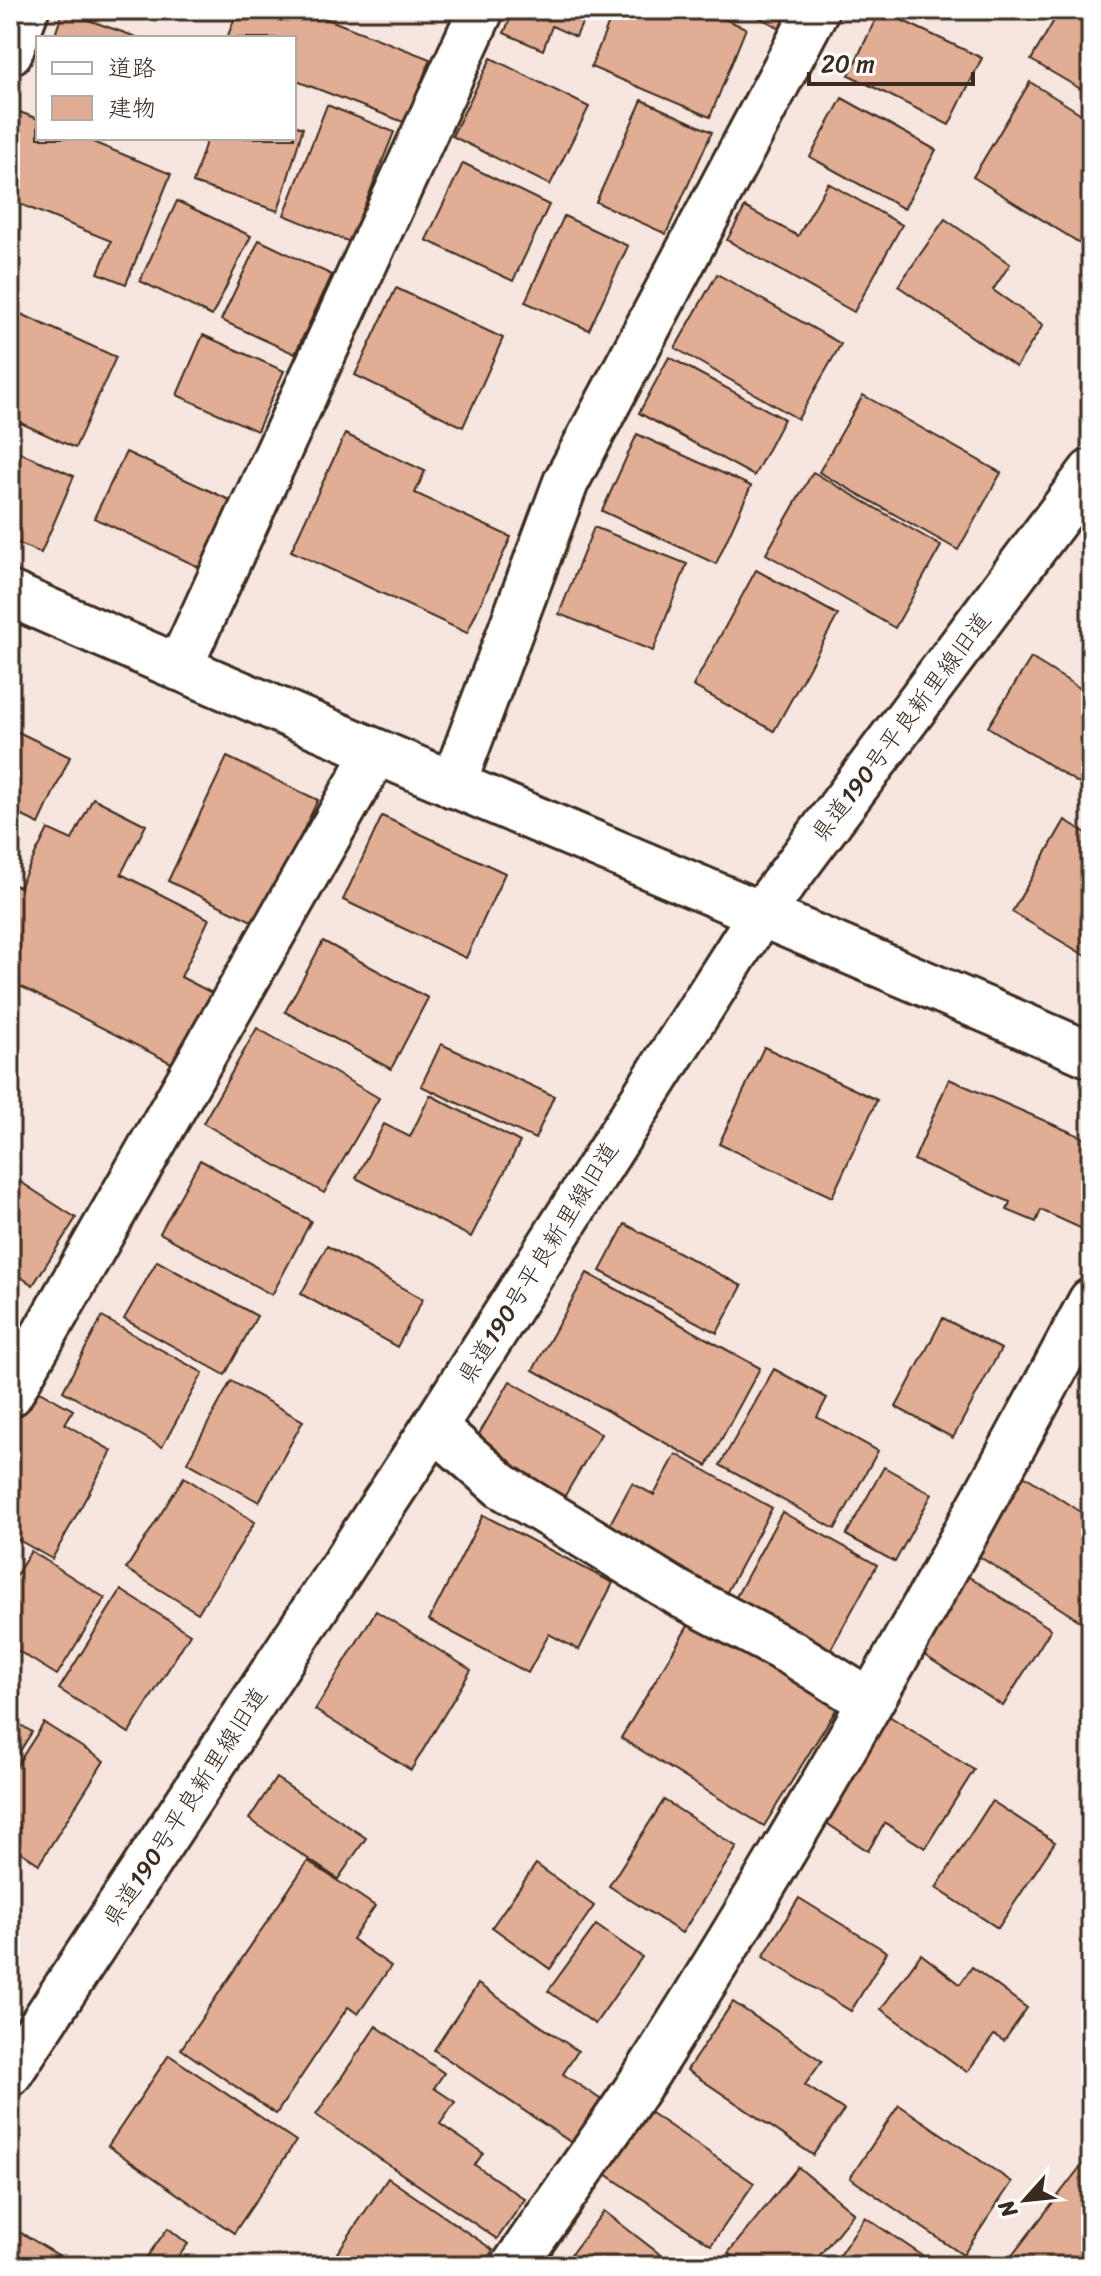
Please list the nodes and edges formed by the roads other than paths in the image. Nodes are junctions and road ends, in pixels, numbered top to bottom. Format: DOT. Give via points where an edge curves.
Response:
graph roads {
  1 [pos="26,10"];
  2 [pos="481,10"];
  3 [pos="816,10"];
  4 [pos="10,52"];
  5 [pos="1091,472"];
  6 [pos="10,594"];
  7 [pos="179,668"];
  8 [pos="375,754"];
  9 [pos="453,785"];
  10 [pos="762,912"];
  11 [pos="1091,1055"];
  12 [pos="1091,1301"];
  13 [pos="10,1394"];
  14 [pos="434,1427"];
  15 [pos="870,1702"];
  16 [pos="10,2073"];
  17 [pos="514,2266"];
  1 -- 4 [label="street"];
  2 -- 7 [label="street"];
  3 -- 9 [label="street" via="566,482"];
  5 -- 10 [label="street, 県道190号平良新里線旧道"];
  6 -- 7 [label="street"];
  7 -- 8 [label="street"];
  8 -- 9 [label="street"];
  8 -- 13 [label="street"];
  9 -- 10 [label="street"];
  10 -- 11 [label="street"];
  10 -- 14 [label="street, 県道190号平良新里線旧道"];
  12 -- 15 [label="street"];
  14 -- 15 [label="street" via="502,1486"];
  14 -- 16 [label="street, 県道190号平良新里線旧道"];
  15 -- 17 [label="street" via="646,2074"];
}
